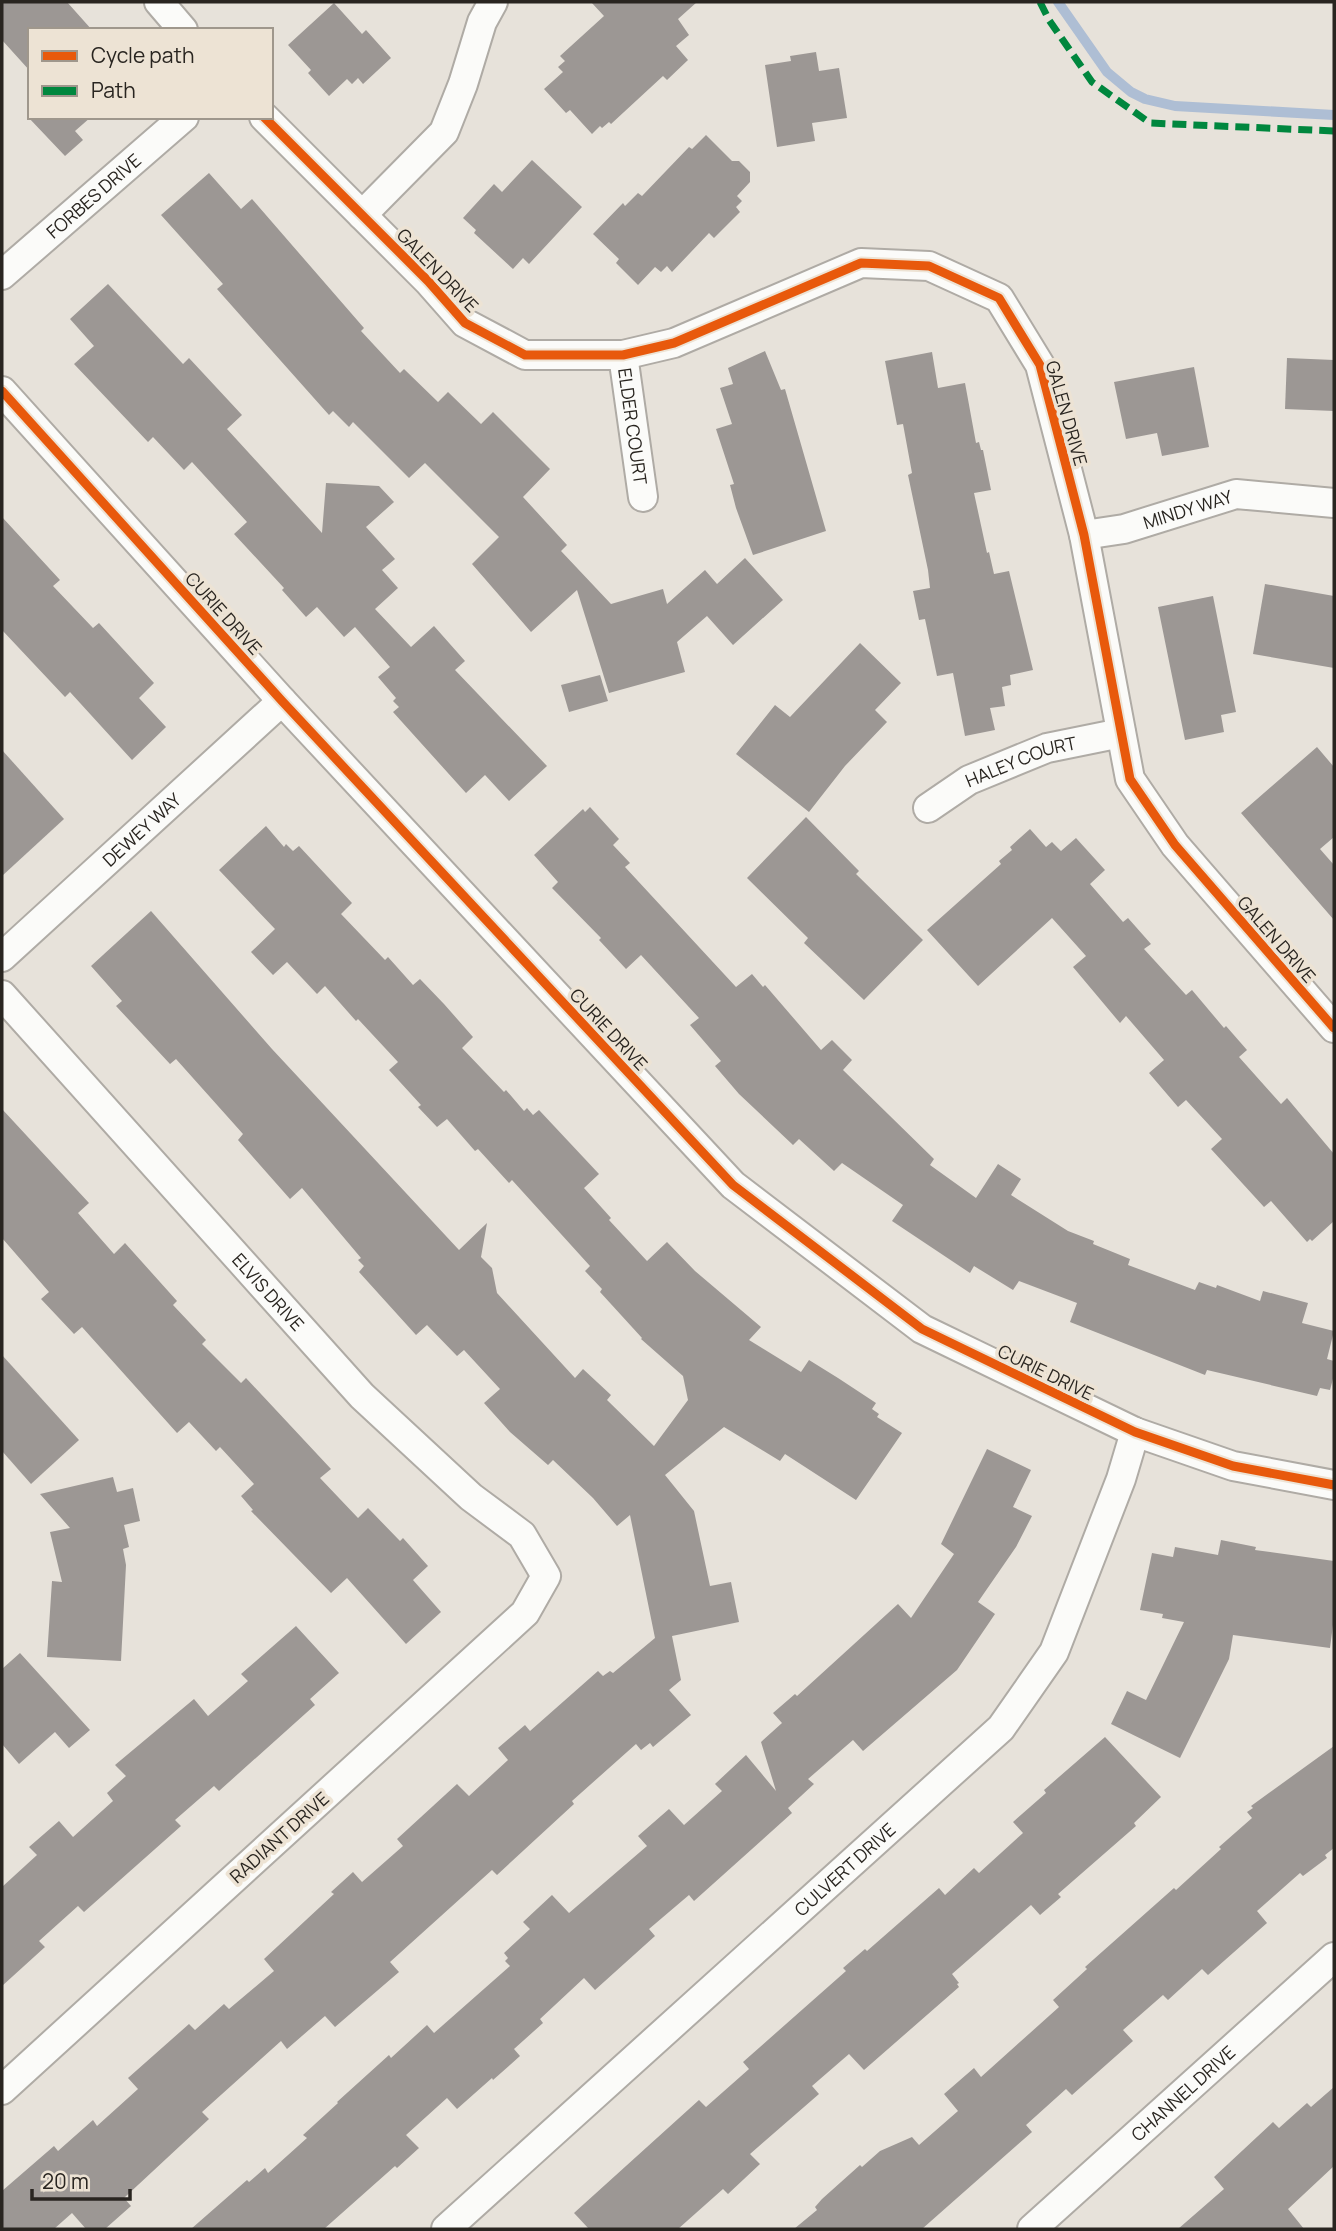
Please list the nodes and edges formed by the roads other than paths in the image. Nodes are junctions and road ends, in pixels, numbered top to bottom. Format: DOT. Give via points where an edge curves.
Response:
graph roads {
  1 [pos="159,2"];
  2 [pos="493,2"];
  3 [pos="181,28"];
  4 [pos="182,119"];
  5 [pos="266,119"];
  6 [pos="362,215"];
  7 [pos="2,275"];
  8 [pos="623,355"];
  9 [pos="2,391"];
  10 [pos="643,497"];
  11 [pos="1334,503"];
  12 [pos="1084,535"];
  13 [pos="282,701"];
  14 [pos="1121,733"];
  15 [pos="928,807"];
  16 [pos="2,957"];
  17 [pos="2,995"];
  18 [pos="1334,1028"];
  19 [pos="1135,1432"];
  20 [pos="1334,1485"];
  21 [pos="546,1576"];
  22 [pos="1334,1957"];
  23 [pos="2,2090"];
  24 [pos="446,2229"];
  25 [pos="1032,2229"];
  1 -- 3 [label="street"];
  2 -- 6 [label="street" via="444,132"];
  4 -- 7 [label="street, FORBES DRIVE"];
  5 -- 6 [label="street, GALEN DRIVE"];
  6 -- 8 [label="street, GALEN DRIVE" via="465,323 525,355"];
  8 -- 10 [label="street, ELDER COURT"];
  8 -- 12 [label="street, GALEN DRIVE" via="674,343 861,263 929,266 999,298 1040,365"];
  9 -- 13 [label="street, CURIE DRIVE"];
  11 -- 12 [label="street, MINDY WAY" via="1236,494 1124,529"];
  12 -- 14 [label="street, GALEN DRIVE"];
  13 -- 16 [label="street, DEWEY WAY"];
  13 -- 19 [label="street, CURIE DRIVE" via="733,1185 922,1329"];
  14 -- 15 [label="street, HALEY COURT" via="1047,748 969,780"];
  14 -- 18 [label="street, GALEN DRIVE" via="1130,779 1175,845"];
  17 -- 21 [label="street, ELVIS DRIVE" via="362,1396 471,1497 522,1535"];
  19 -- 20 [label="street, CURIE DRIVE" via="1233,1466"];
  19 -- 24 [label="street, CULVERT DRIVE" via="1054,1652 1001,1728"];
  21 -- 23 [label="street, RADIANT DRIVE" via="525,1613"];
  22 -- 25 [label="street, CHANNEL DRIVE"];
}
